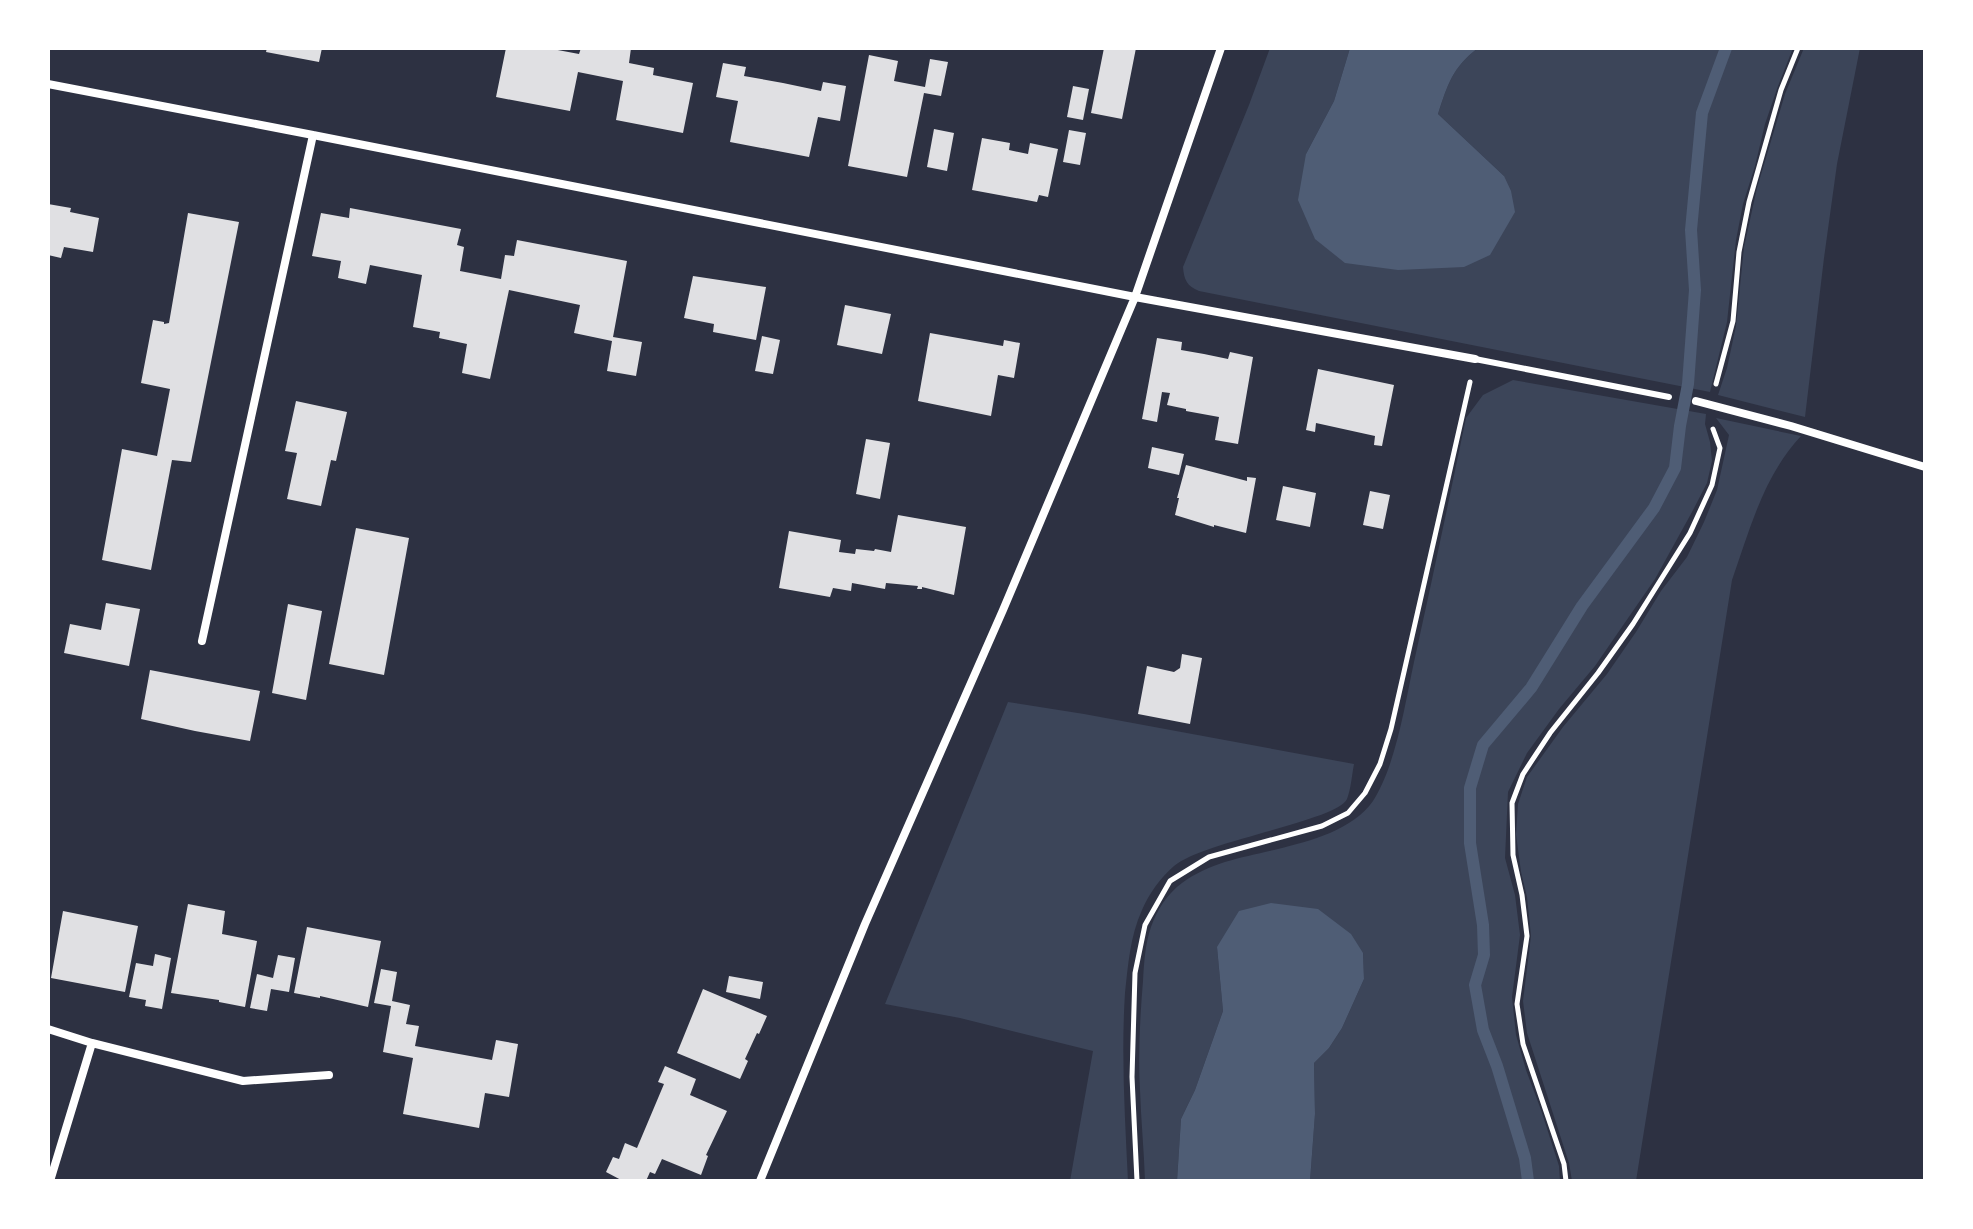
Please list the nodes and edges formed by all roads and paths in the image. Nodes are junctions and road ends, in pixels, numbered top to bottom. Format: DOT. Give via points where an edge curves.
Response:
graph roads {
  1 [pos="1221,48"];
  2 [pos="1798,48"];
  3 [pos="48,84"];
  4 [pos="313,135"];
  5 [pos="1135,297"];
  6 [pos="1475,359"];
  7 [pos="1669,397"];
  8 [pos="1696,401"];
  9 [pos="1710,405"];
  10 [pos="1925,467"];
  11 [pos="202,641"];
  12 [pos="48,1029"];
  13 [pos="92,1043"];
  14 [pos="329,1075"];
  15 [pos="50,1181"];
  16 [pos="760,1181"];
  17 [pos="1137,1181"];
  18 [pos="1566,1181"];
  1 -- 5 [label="street"];
  2 -- 9 [label="path" via="1749,202 1733,321"];
  3 -- 4 [label="street"];
  4 -- 5 [label="street"];
  4 -- 11 [label="street"];
  5 -- 6 [label="street"];
  5 -- 16 [label="street"];
  6 -- 7 [label="lane"];
  6 -- 17 [label="path" via="1391,729 1365,793 1348,813 1322,826 1209,857 1170,881 1145,925 1135,973"];
  8 -- 9 [label="street"];
  9 -- 10 [label="street"];
  9 -- 18 [label="path" via="1720,448 1712,485 1690,533 1633,624 1550,733 1523,774 1512,803 1513,855 1527,936 1517,1004 1523,1044"];
  12 -- 13 [label="street"];
  13 -- 14 [label="street" via="243,1081"];
  13 -- 15 [label="street"];
}
